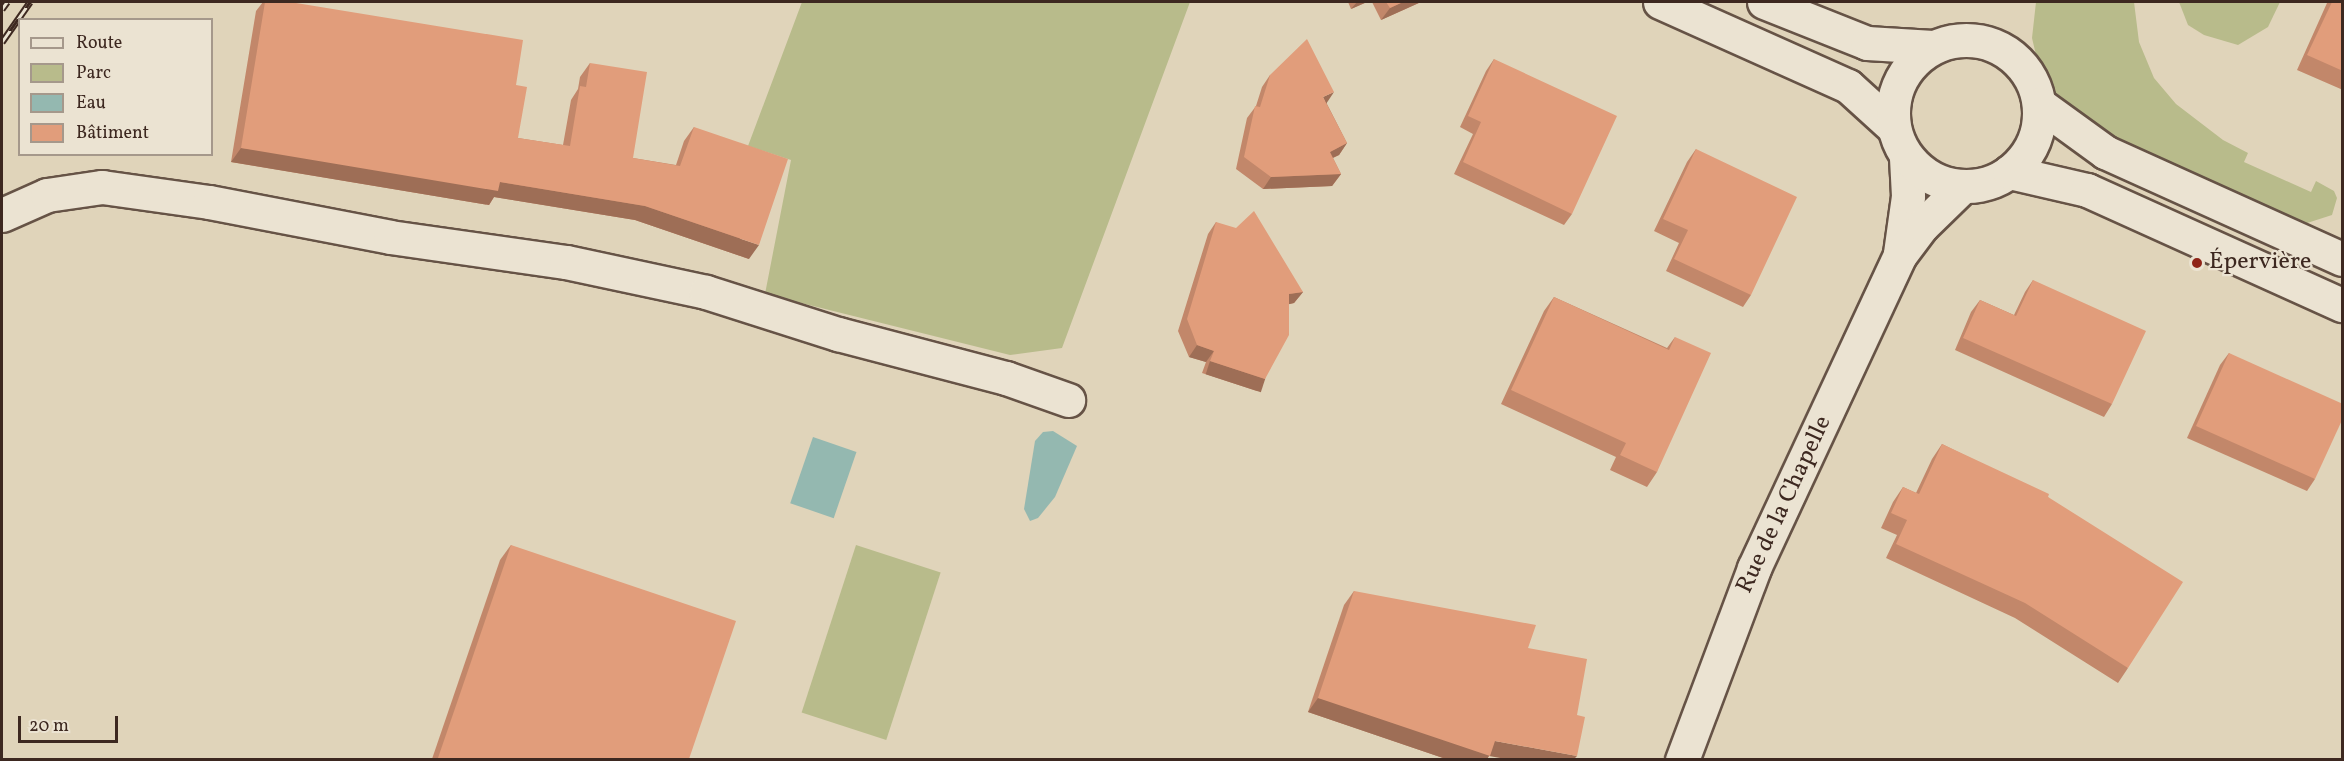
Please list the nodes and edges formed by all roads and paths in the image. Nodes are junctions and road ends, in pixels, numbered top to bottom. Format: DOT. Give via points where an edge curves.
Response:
graph roads {
  1 [pos="1660,2"];
  2 [pos="1764,2"];
  3 [pos="1933,47"];
  4 [pos="2039,104"];
  5 [pos="1893,127"];
  6 [pos="1906,157"];
  7 [pos="2009,172"];
  8 [pos="1963,186"];
  9 [pos="2,215"];
  10 [pos="1900,255"];
  11 [pos="2343,259"];
  12 [pos="2343,305"];
  13 [pos="1068,400"];
  14 [pos="1682,759"];
  1 -- 5 [label="street" via="1848,87"];
  2 -- 3 [label="street" via="1867,43"];
  3 -- 4 [label="street" via="1966,39 2000,48 2026,71"];
  3 -- 5 [label="street" via="1914,61 1900,80 1893,103"];
  4 -- 7 [label="street" via="2033,142"];
  4 -- 11 [label="street" via="2105,152"];
  5 -- 6 [label="street"];
  6 -- 8 [label="street" via="1932,178"];
  6 -- 10 [label="street, Rue de la Chapelle" via="1907,220"];
  7 -- 8 [label="street" via="1987,183"];
  7 -- 12 [label="street" via="2087,190"];
  8 -- 10 [label="street, Rue de la Chapelle" via="1923,225"];
  9 -- 13 [label="street" via="47,195 102,187 209,202 390,237 566,262 706,292 838,334 1006,378"];
  10 -- 14 [label="street, Rue de la Chapelle" via="1754,568"];
}
